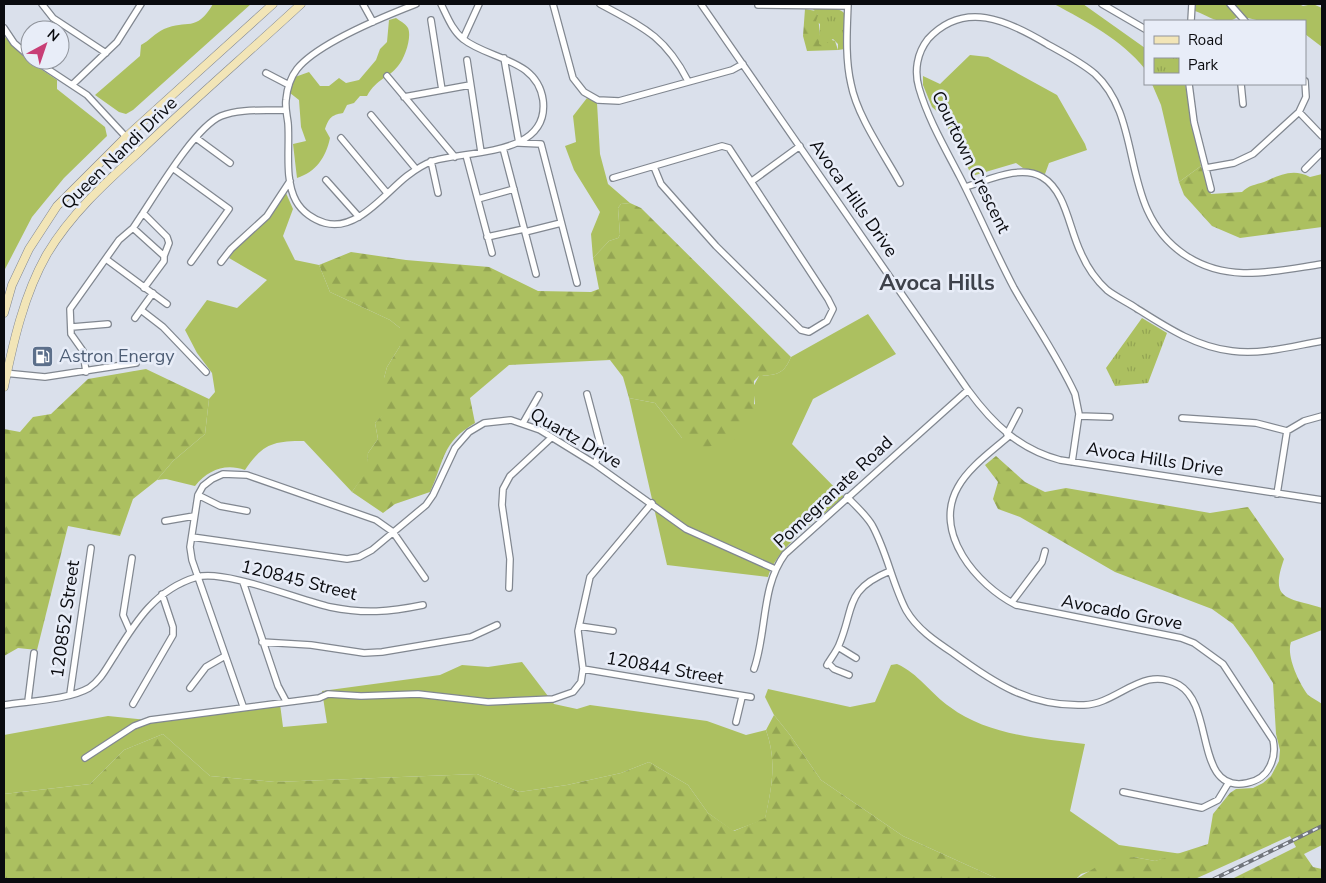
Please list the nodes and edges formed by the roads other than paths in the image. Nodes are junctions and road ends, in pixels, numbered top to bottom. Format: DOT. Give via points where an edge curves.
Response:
graph roads {
  1 [pos="42,4"];
  2 [pos="141,4"];
  3 [pos="274,4"];
  4 [pos="300,4"];
  5 [pos="363,4"];
  6 [pos="416,4"];
  7 [pos="441,4"];
  8 [pos="480,4"];
  9 [pos="553,4"];
  10 [pos="600,4"];
  11 [pos="701,4"];
  12 [pos="1102,4"];
  13 [pos="1192,4"];
  14 [pos="1230,4"];
  15 [pos="758,5"];
  16 [pos="848,5"];
  17 [pos="431,20"];
  18 [pos="1191,20"];
  19 [pos="1244,20"];
  20 [pos="372,22"];
  21 [pos="4,28"];
  22 [pos="1144,28"];
  23 [pos="463,39"];
  24 [pos="20,48"];
  25 [pos="106,53"];
  26 [pos="504,58"];
  27 [pos="467,60"];
  28 [pos="743,64"];
  29 [pos="50,70"];
  30 [pos="266,73"];
  31 [pos="387,76"];
  32 [pos="688,81"];
  33 [pos="72,84"];
  34 [pos="289,85"];
  35 [pos="470,85"];
  36 [pos="1189,85"];
  37 [pos="1240,85"];
  38 [pos="1305,85"];
  39 [pos="442,90"];
  40 [pos="404,97"];
  41 [pos="1243,104"];
  42 [pos="286,110"];
  43 [pos="1299,112"];
  44 [pos="371,115"];
  45 [pos="1322,136"];
  46 [pos="126,137"];
  47 [pos="196,138"];
  48 [pos="341,138"];
  49 [pos="519,143"];
  50 [pos="800,146"];
  51 [pos="503,148"];
  52 [pos="139,151"];
  53 [pos="481,152"];
  54 [pos="1322,152"];
  55 [pos="466,155"];
  56 [pos="455,157"];
  57 [pos="431,162"];
  58 [pos="230,163"];
  59 [pos="654,167"];
  60 [pos="1206,168"];
  61 [pos="174,169"];
  62 [pos="416,169"];
  63 [pos="1305,169"];
  64 [pos="614,178"];
  65 [pos="326,180"];
  66 [pos="290,181"];
  67 [pos="752,181"];
  68 [pos="900,183"];
  69 [pos="965,187"];
  70 [pos="1211,189"];
  71 [pos="514,190"];
  72 [pos="387,193"];
  73 [pos="438,193"];
  74 [pos="478,199"];
  75 [pos="143,213"];
  76 [pos="359,217"];
  77 [pos="562,223"];
  78 [pos="133,228"];
  79 [pos="525,231"];
  80 [pos="487,237"];
  81 [pos="492,253"];
  82 [pos="164,256"];
  83 [pos="106,259"];
  84 [pos="191,262"];
  85 [pos="220,262"];
  86 [pos="1322,264"];
  87 [pos="536,274"];
  88 [pos="577,283"];
  89 [pos="144,288"];
  90 [pos="153,293"];
  91 [pos="167,304"];
  92 [pos="141,310"];
  93 [pos="4,313"];
  94 [pos="136,318"];
  95 [pos="108,324"];
  96 [pos="72,327"];
  97 [pos="1322,341"];
  98 [pos="136,364"];
  99 [pos="86,372"];
  100 [pos="206,372"];
  101 [pos="5,373"];
  102 [pos="4,388"];
  103 [pos="968,390"];
  104 [pos="588,394"];
  105 [pos="539,395"];
  106 [pos="1020,411"];
  107 [pos="1079,416"];
  108 [pos="1110,416"];
  109 [pos="1322,416"];
  110 [pos="1182,418"];
  111 [pos="523,422"];
  112 [pos="1287,431"];
  113 [pos="1008,435"];
  114 [pos="551,438"];
  115 [pos="1072,462"];
  116 [pos="595,464"];
  117 [pos="1277,494"];
  118 [pos="198,495"];
  119 [pos="847,497"];
  120 [pos="1322,500"];
  121 [pos="652,503"];
  122 [pos="247,511"];
  123 [pos="194,516"];
  124 [pos="165,521"];
  125 [pos="393,532"];
  126 [pos="192,538"];
  127 [pos="90,548"];
  128 [pos="1044,551"];
  129 [pos="132,558"];
  130 [pos="775,569"];
  131 [pos="890,571"];
  132 [pos="197,577"];
  133 [pos="425,578"];
  134 [pos="243,582"];
  135 [pos="509,588"];
  136 [pos="162,594"];
  137 [pos="1012,602"];
  138 [pos="423,605"];
  139 [pos="497,625"];
  140 [pos="579,626"];
  141 [pos="130,631"];
  142 [pos="613,632"];
  143 [pos="262,642"];
  144 [pos="838,647"];
  145 [pos="34,652"];
  146 [pos="225,656"];
  147 [pos="856,658"];
  148 [pos="583,669"];
  149 [pos="754,669"];
  150 [pos="849,675"];
  151 [pos="190,688"];
  152 [pos="70,694"];
  153 [pos="742,697"];
  154 [pos="751,697"];
  155 [pos="28,701"];
  156 [pos="286,701"];
  157 [pos="133,704"];
  158 [pos="4,705"];
  159 [pos="243,706"];
  160 [pos="736,722"];
  161 [pos="85,758"];
  162 [pos="1229,782"];
  163 [pos="1123,792"];
  1 -- 25 [label="street" via="53,18"];
  2 -- 25 [label="street"];
  3 -- 46 [label="main road, Queen Nandi Drive"];
  4 -- 52 [label="main road, Queen Nandi Drive"];
  5 -- 20 [label="street"];
  6 -- 20 [label="street"];
  7 -- 23 [label="street"];
  8 -- 23 [label="street"];
  9 -- 32 [label="street" via="573,78 588,96 614,102"];
  10 -- 32 [label="street" via="655,36 677,61"];
  11 -- 28 [label="street, Avoca Hills Drive"];
  12 -- 22 [label="street"];
  13 -- 18 [label="street"];
  14 -- 19 [label="street"];
  15 -- 16 [label="street"];
  16 -- 68 [label="street" via="847,55 851,85 866,122"];
  17 -- 39 [label="street"];
  20 -- 34 [label="street" via="304,61 292,75"];
  21 -- 24 [label="street"];
  23 -- 26 [label="street"];
  25 -- 33 [label="street"];
  26 -- 49 [label="street"];
  26 -- 49 [label="street" via="530,75 542,98 537,125"];
  27 -- 35 [label="street"];
  28 -- 32 [label="street"];
  28 -- 50 [label="street, Avoca Hills Drive"];
  29 -- 33 [label="street"];
  30 -- 34 [label="street"];
  31 -- 40 [label="street"];
  33 -- 46 [label="street"];
  34 -- 42 [label="street"];
  35 -- 39 [label="street"];
  35 -- 53 [label="street"];
  36 -- 60 [label="street" via="1194,122"];
  37 -- 41 [label="street"];
  38 -- 43 [label="street" via="1306,97"];
  39 -- 40 [label="street"];
  40 -- 56 [label="street"];
  42 -- 47 [label="street" via="226,114 210,123"];
  42 -- 66 [label="street"];
  43 -- 45 [label="street"];
  43 -- 60 [label="street" via="1248,158"];
  44 -- 62 [label="street"];
  46 -- 52 [label="street"];
  46 -- 93 [label="main road, Queen Nandi Drive" via="71,190 48,219 22,263"];
  47 -- 58 [label="street"];
  47 -- 61 [label="street"];
  48 -- 72 [label="street"];
  49 -- 51 [label="street"];
  49 -- 77 [label="street" via="541,144"];
  50 -- 67 [label="street"];
  50 -- 103 [label="street, Avoca Hills Drive"];
  51 -- 53 [label="street"];
  51 -- 71 [label="street"];
  52 -- 101 [label="main road, Queen Nandi Drive" via="78,210 46,256 20,321"];
  53 -- 55 [label="street"];
  54 -- 63 [label="street"];
  55 -- 56 [label="street"];
  55 -- 74 [label="street"];
  56 -- 57 [label="street"];
  57 -- 62 [label="street"];
  57 -- 73 [label="street"];
  59 -- 64 [label="street"];
  59 -- 67 [label="street" via="725,146 732,150"];
  59 -- 67 [label="street" via="665,189 716,246 801,330 812,331 827,321 832,306"];
  60 -- 70 [label="street"];
  61 -- 75 [label="street"];
  61 -- 84 [label="street" via="229,209"];
  62 -- 72 [label="street"];
  65 -- 76 [label="street"];
  66 -- 76 [label="street" via="300,208 319,221 342,224"];
  66 -- 85 [label="street" via="267,216"];
  69 -- 86 [label="street, Courtown Crescent" via="923,103 916,68 923,46 943,22 970,12 992,14 1083,65 1105,85 1123,122 1146,210 1167,239 1185,255 1216,270 1247,274"];
  69 -- 97 [label="street" via="1022,172 1040,176 1060,198 1080,251 1099,281 1162,325 1203,345 1251,352"];
  69 -- 107 [label="street, Courtown Crescent" via="1014,286 1070,385"];
  71 -- 74 [label="street"];
  71 -- 79 [label="street"];
  72 -- 76 [label="street"];
  74 -- 80 [label="street"];
  75 -- 78 [label="street"];
  75 -- 82 [label="street" via="167,238 169,243"];
  77 -- 79 [label="street"];
  77 -- 88 [label="street"];
  78 -- 82 [label="street"];
  78 -- 83 [label="street"];
  79 -- 80 [label="street"];
  79 -- 87 [label="street"];
  80 -- 81 [label="street"];
  82 -- 89 [label="street" via="164,261"];
  83 -- 89 [label="street"];
  83 -- 96 [label="street" via="71,308"];
  89 -- 90 [label="street"];
  90 -- 91 [label="street"];
  90 -- 92 [label="street"];
  92 -- 94 [label="street"];
  92 -- 100 [label="street" via="163,327"];
  95 -- 96 [label="street"];
  96 -- 99 [label="street" via="71,334 83,351"];
  98 -- 99 [label="street"];
  99 -- 101 [label="street" via="45,377"];
  101 -- 102 [label="main road, Queen Nandi Drive"];
  103 -- 113 [label="street, Avoca Hills Drive"];
  103 -- 119 [label="street, Pomegranate Road"];
  104 -- 116 [label="street" via="601,447"];
  105 -- 111 [label="street"];
  106 -- 113 [label="street, Avocado Grove"];
  107 -- 108 [label="street"];
  107 -- 115 [label="street, Courtown Crescent"];
  109 -- 112 [label="street"];
  110 -- 112 [label="street" via="1256,423"];
  111 -- 114 [label="street, Quartz Drive"];
  111 -- 125 [label="street, Quartz Drive" via="492,421 469,432 455,448 430,499"];
  112 -- 117 [label="street"];
  113 -- 115 [label="street, Avoca Hills Drive" via="1045,456"];
  113 -- 137 [label="street, Avocado Grove" via="961,482 951,503 950,519 960,553 995,591"];
  114 -- 116 [label="street, Quartz Drive"];
  114 -- 135 [label="street" via="510,476 503,489 502,505 510,559"];
  115 -- 117 [label="street, Avoca Hills Drive"];
  116 -- 121 [label="street, Quartz Drive"];
  117 -- 120 [label="street, Avoca Hills Drive"];
  118 -- 122 [label="street" via="220,506"];
  118 -- 123 [label="street"];
  118 -- 125 [label="street" via="218,475 240,473 366,515"];
  119 -- 130 [label="street, Pomegranate Road" via="794,545"];
  119 -- 131 [label="street" via="872,526"];
  121 -- 130 [label="street, Quartz Drive" via="686,529"];
  121 -- 140 [label="street" via="592,574"];
  123 -- 124 [label="street"];
  123 -- 126 [label="street"];
  125 -- 126 [label="street, Quartz Drive" via="366,554 347,559"];
  125 -- 133 [label="street"];
  126 -- 132 [label="street" via="190,554"];
  127 -- 152 [label="street, 120852 Street"];
  128 -- 137 [label="street" via="1042,562"];
  129 -- 141 [label="street" via="123,615"];
  130 -- 149 [label="street, Pomegranate Road"];
  131 -- 144 [label="street" via="871,580 855,596"];
  131 -- 162 [label="street" via="906,609 918,626 983,675 1029,698 1085,705 1110,699 1148,679 1166,680 1181,686 1197,706 1211,764"];
  132 -- 134 [label="street, 120845 Street" via="216,575"];
  132 -- 136 [label="street"];
  132 -- 146 [label="street"];
  134 -- 138 [label="street, 120845 Street" via="329,607 368,613"];
  134 -- 143 [label="street"];
  136 -- 141 [label="street" via="146,608"];
  136 -- 157 [label="street" via="173,635"];
  137 -- 162 [label="street, Avocado Grove" via="1030,609 1181,638 1218,658 1270,734 1274,746 1272,763 1263,776 1244,784"];
  139 -- 143 [label="street" via="471,637 382,652"];
  140 -- 142 [label="street"];
  140 -- 148 [label="street"];
  141 -- 152 [label="street" via="98,681 83,691"];
  143 -- 156 [label="street"];
  144 -- 147 [label="street"];
  144 -- 150 [label="street" via="827,664"];
  145 -- 155 [label="street"];
  146 -- 151 [label="street" via="206,667"];
  146 -- 159 [label="street"];
  148 -- 153 [label="street, 120844 Street"];
  148 -- 156 [label="street" via="581,682 573,692 553,699 488,702 418,694 328,694"];
  152 -- 155 [label="street"];
  153 -- 154 [label="street, 120844 Street"];
  153 -- 160 [label="street, 120844 Street"];
  155 -- 158 [label="street"];
  156 -- 159 [label="street"];
  159 -- 161 [label="street" via="150,720 134,726"];
  162 -- 163 [label="street" via="1218,800 1202,808"];
}
